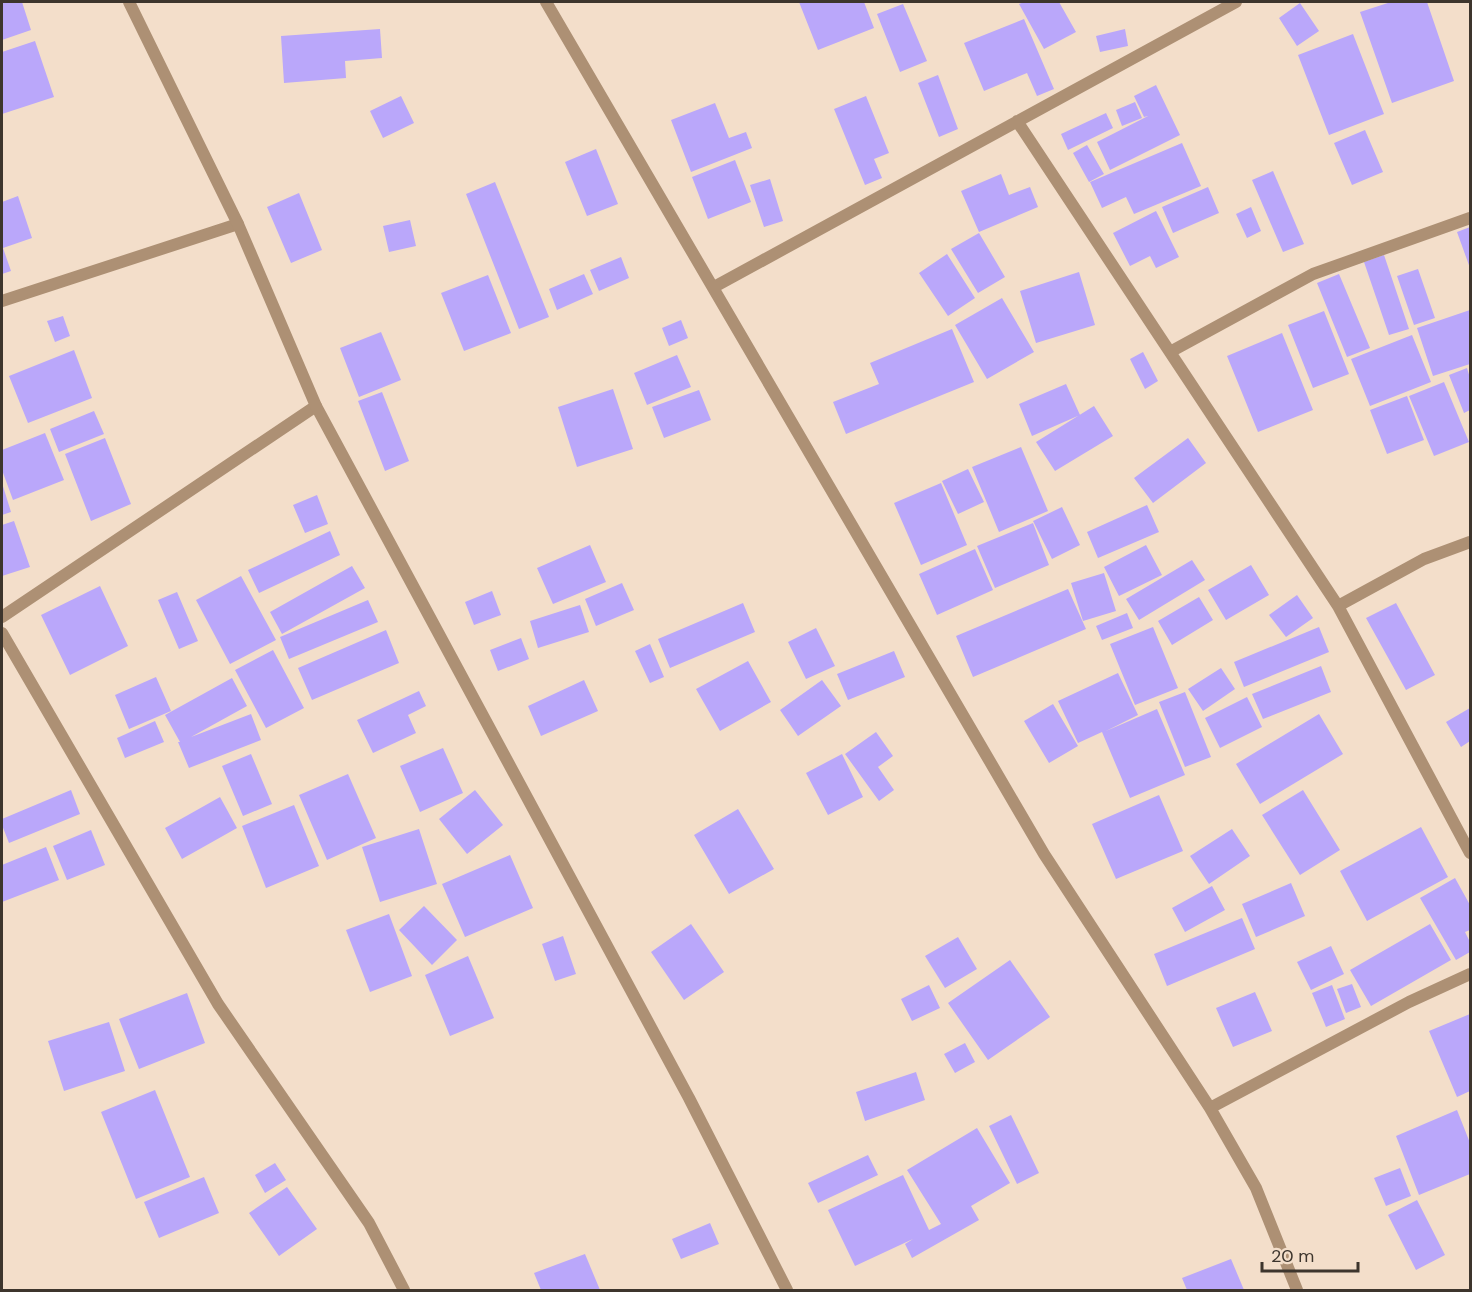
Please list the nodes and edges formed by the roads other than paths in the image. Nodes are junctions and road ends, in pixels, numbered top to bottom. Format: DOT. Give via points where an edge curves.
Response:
graph roads {
  1 [pos="129,2"];
  2 [pos="546,2"];
  3 [pos="1236,2"];
  4 [pos="1017,121"];
  5 [pos="1470,218"];
  6 [pos="238,224"];
  7 [pos="714,287"];
  8 [pos="2,301"];
  9 [pos="1170,352"];
  10 [pos="316,406"];
  11 [pos="1470,542"];
  12 [pos="1338,606"];
  13 [pos="2,617"];
  14 [pos="2,633"];
  15 [pos="1470,853"];
  16 [pos="1470,974"];
  17 [pos="1210,1108"];
  18 [pos="404,1290"];
  19 [pos="787,1290"];
  20 [pos="1297,1290"];
  1 -- 6 [label="street"];
  2 -- 7 [label="street"];
  3 -- 4 [label="street"];
  4 -- 7 [label="street"];
  4 -- 9 [label="street"];
  5 -- 9 [label="street" via="1313,274"];
  6 -- 8 [label="street"];
  6 -- 10 [label="street"];
  7 -- 17 [label="street" via="1044,854"];
  9 -- 12 [label="street"];
  10 -- 13 [label="street"];
  10 -- 19 [label="street" via="683,1088"];
  11 -- 12 [label="street" via="1424,559"];
  12 -- 15 [label="street"];
  14 -- 18 [label="street" via="218,1004 369,1223"];
  16 -- 17 [label="street" via="1409,1002"];
  17 -- 20 [label="street" via="1256,1188"];
}
